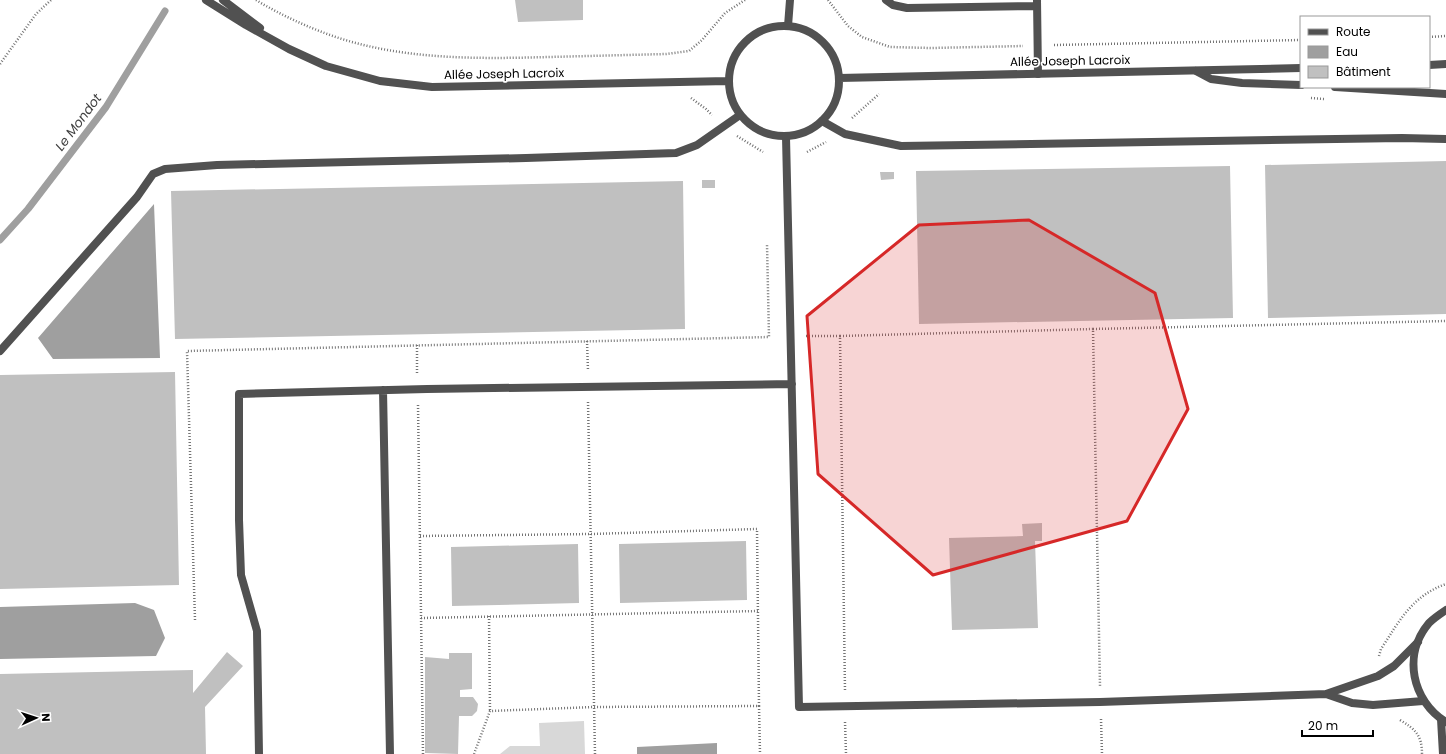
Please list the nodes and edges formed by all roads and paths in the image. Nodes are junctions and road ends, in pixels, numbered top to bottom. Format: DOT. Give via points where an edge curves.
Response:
graph roads {
  1 [pos="51,0"];
  2 [pos="206,0"];
  3 [pos="222,0"];
  4 [pos="256,0"];
  5 [pos="745,0"];
  6 [pos="790,0"];
  7 [pos="828,0"];
  8 [pos="886,0"];
  9 [pos="1037,3"];
  10 [pos="788,26"];
  11 [pos="1430,36"];
  12 [pos="1446,36"];
  13 [pos="1300,40"];
  14 [pos="1038,46"];
  15 [pos="286,48"];
  16 [pos="0,64"];
  17 [pos="1446,64"];
  18 [pos="1430,65"];
  19 [pos="1300,68"];
  20 [pos="1196,71"];
  21 [pos="1038,74"];
  22 [pos="840,78"];
  23 [pos="728,81"];
  24 [pos="1300,85"];
  25 [pos="1351,88"];
  26 [pos="880,94"];
  27 [pos="1446,94"];
  28 [pos="688,96"];
  29 [pos="1306,98"];
  30 [pos="1330,100"];
  31 [pos="740,115"];
  32 [pos="713,117"];
  33 [pos="852,118"];
  34 [pos="822,121"];
  35 [pos="734,135"];
  36 [pos="786,137"];
  37 [pos="1446,140"];
  38 [pos="827,142"];
  39 [pos="763,152"];
  40 [pos="807,152"];
  41 [pos="767,244"];
  42 [pos="1446,321"];
  43 [pos="1093,329"];
  44 [pos="802,336"];
  45 [pos="840,336"];
  46 [pos="769,337"];
  47 [pos="587,341"];
  48 [pos="417,345"];
  49 [pos="0,351"];
  50 [pos="792,384"];
  51 [pos="588,387"];
  52 [pos="418,389"];
  53 [pos="383,390"];
  54 [pos="591,534"];
  55 [pos="420,536"];
  56 [pos="1446,584"];
  57 [pos="1446,610"];
  58 [pos="758,611"];
  59 [pos="592,614"];
  60 [pos="489,616"];
  61 [pos="421,618"];
  62 [pos="1418,642"];
  63 [pos="1377,662"];
  64 [pos="1326,694"];
  65 [pos="1423,700"];
  66 [pos="1100,702"];
  67 [pos="1387,704"];
  68 [pos="759,706"];
  69 [pos="594,707"];
  70 [pos="845,707"];
  71 [pos="490,711"];
  72 [pos="1443,721"];
  73 [pos="259,754"];
  74 [pos="390,754"];
  75 [pos="423,754"];
  76 [pos="474,754"];
  77 [pos="595,754"];
  78 [pos="760,754"];
  79 [pos="846,754"];
  80 [pos="1102,754"];
  81 [pos="1422,754"];
  82 [pos="1443,754"];
  1 -- 16 [label="path" via="36,14"];
  2 -- 15 [label="street, Allée Joseph Lacroix"];
  3 -- 15 [label="street, Allée Joseph Lacroix"];
  4 -- 5 [label="path" via="276,12 330,35 358,43 436,56 490,59 666,54 689,51 725,13"];
  6 -- 10 [label="street"];
  7 -- 14 [label="path" via="848,26 862,37 890,47"];
  8 -- 9 [label="street" via="893,5 907,8"];
  9 -- 14 [label="street"];
  10 -- 22 [label="street" via="804,29 818,37 829,48"];
  10 -- 23 [label="street" via="770,27 754,34 740,47 732,63"];
  11 -- 12 [label="path"];
  13 -- 14 [label="path"];
  14 -- 21 [label="street"];
  15 -- 23 [label="street, Allée Joseph Lacroix" via="326,66 380,81 432,87"];
  17 -- 18 [label="street"];
  19 -- 20 [label="street, Allée Joseph Lacroix"];
  20 -- 21 [label="street, Allée Joseph Lacroix"];
  20 -- 24 [label="street" via="1212,79"];
  21 -- 22 [label="street, Allée Joseph Lacroix"];
  22 -- 34 [label="street" via="838,96 831,112"];
  23 -- 31 [label="street" via="731,99"];
  25 -- 27 [label="street"];
  26 -- 33 [label="path"];
  28 -- 32 [label="path"];
  29 -- 30 [label="path"];
  31 -- 36 [label="street" via="752,127 768,134"];
  31 -- 49 [label="street" via="697,145 676,153 217,165 165,169 153,174 137,197"];
  34 -- 36 [label="street" via="803,134"];
  34 -- 37 [label="street" via="845,134 901,146 1402,138"];
  35 -- 39 [label="path"];
  36 -- 50 [label="street"];
  38 -- 40 [label="path"];
  41 -- 46 [label="path"];
  42 -- 43 [label="path"];
  43 -- 45 [label="path"];
  43 -- 66 [label="path"];
  44 -- 45 [label="path"];
  45 -- 70 [label="path"];
  47 -- 51 [label="path"];
  48 -- 52 [label="path"];
  50 -- 51 [label="street"];
  50 -- 70 [label="street" via="799,707"];
  51 -- 52 [label="street"];
  51 -- 54 [label="path"];
  52 -- 53 [label="street"];
  52 -- 55 [label="path"];
  53 -- 73 [label="street" via="239,394 239,520 242,575 257,632"];
  53 -- 74 [label="street"];
  54 -- 55 [label="path"];
  54 -- 58 [label="path" via="757,529"];
  54 -- 59 [label="path"];
  55 -- 61 [label="path"];
  56 -- 63 [label="path" via="1423,594 1406,611 1381,649"];
  57 -- 62 [label="street" via="1429,623"];
  58 -- 59 [label="path"];
  58 -- 68 [label="path"];
  59 -- 60 [label="path"];
  59 -- 69 [label="path"];
  60 -- 61 [label="path"];
  60 -- 71 [label="path"];
  61 -- 75 [label="path"];
  62 -- 64 [label="street" via="1394,666 1378,676"];
  62 -- 65 [label="street" via="1413,672"];
  64 -- 66 [label="street"];
  64 -- 67 [label="street" via="1352,703"];
  65 -- 67 [label="street"];
  65 -- 72 [label="street"];
  66 -- 70 [label="street"];
  66 -- 80 [label="path"];
  67 -- 81 [label="path" via="1395,717 1415,730 1422,744"];
  68 -- 69 [label="path"];
  68 -- 78 [label="path"];
  69 -- 71 [label="path"];
  69 -- 77 [label="path"];
  70 -- 79 [label="path"];
  71 -- 76 [label="path"];
  72 -- 82 [label="street"];
}
